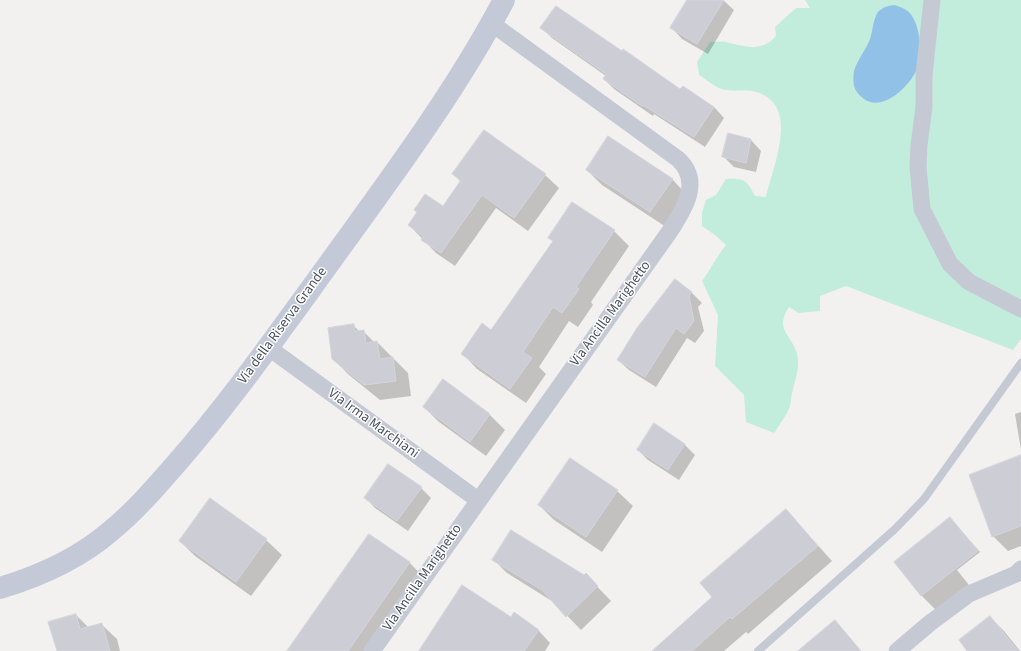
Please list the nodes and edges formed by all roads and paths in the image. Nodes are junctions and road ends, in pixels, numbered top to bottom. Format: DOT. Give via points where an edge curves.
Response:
graph roads {
  1 [pos="504,0"];
  2 [pos="932,0"];
  3 [pos="491,24"];
  4 [pos="1021,309"];
  5 [pos="268,348"];
  6 [pos="1021,363"];
  7 [pos="478,500"];
  8 [pos="1021,569"];
  9 [pos="0,588"];
  10 [pos="372,651"];
  11 [pos="758,651"];
  12 [pos="897,651"];
  1 -- 3 [label="street, Via della Riserva Grande"];
  2 -- 4 [label="street" via="919,145 918,168 922,209 950,264 969,282"];
  3 -- 5 [label="street, Via della Riserva Grande" via="384,188"];
  3 -- 7 [label="street, Via Ancilla Marighetto" via="669,152 685,165 690,182 687,202 670,230"];
  5 -- 7 [label="street, Via Irma Marchiani"];
  5 -- 9 [label="street, Via della Riserva Grande" via="202,434 149,495 111,531 70,559"];
  6 -- 11 [label="lane" via="924,499 895,529"];
  7 -- 10 [label="street, Via Ancilla Marighetto"];
  8 -- 12 [label="street" via="1016,574 969,594"];
}
